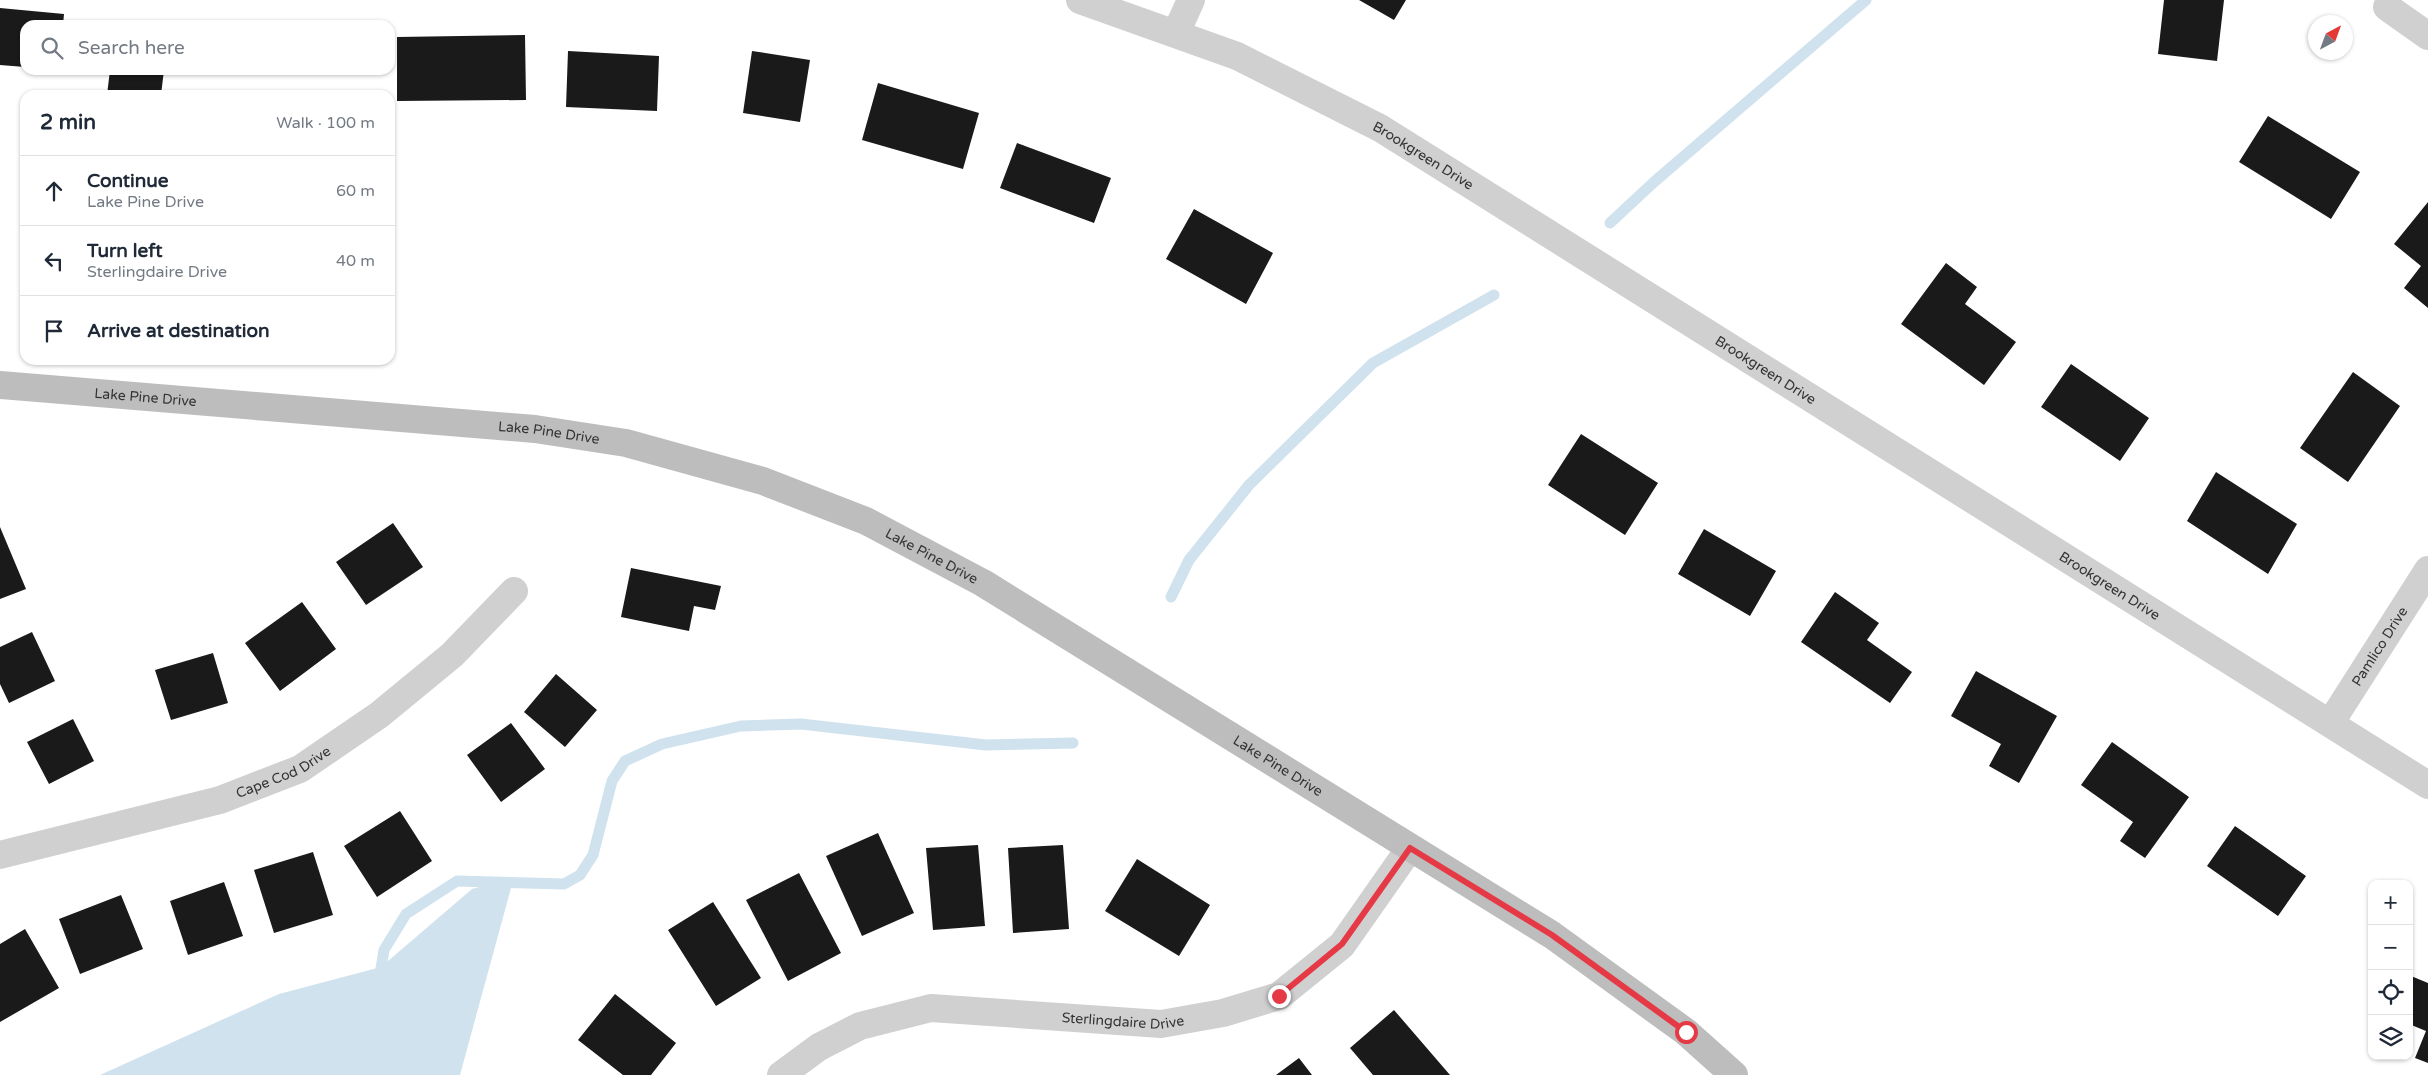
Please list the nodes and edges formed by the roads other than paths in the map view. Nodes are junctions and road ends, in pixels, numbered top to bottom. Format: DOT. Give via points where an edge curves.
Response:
graph roads {
  1 [pos="1080,0"];
  2 [pos="1192,0"];
  3 [pos="2387,6"];
  4 [pos="1176,33"];
  5 [pos="2428,36"];
  6 [pos="0,385"];
  7 [pos="2428,570"];
  8 [pos="514,591"];
  9 [pos="2331,722"];
  10 [pos="2428,784"];
  11 [pos="1410,848"];
  12 [pos="0,855"];
  13 [pos="781,1075"];
  14 [pos="1734,1075"];
  1 -- 4 [label="street, Brookgreen Drive"];
  2 -- 4 [label="street"];
  3 -- 5 [label="street"];
  4 -- 9 [label="street, Brookgreen Drive" via="1237,56 1380,128"];
  6 -- 11 [label="street, Lake Pine Drive" via="535,430 626,443 763,481 866,522 983,583"];
  7 -- 9 [label="street, Pamlico Drive"];
  8 -- 12 [label="street, Cape Cod Drive" via="437,667 379,715 300,769 220,800"];
  9 -- 10 [label="street, Brookgreen Drive"];
  11 -- 13 [label="street, Sterlingdaire Drive" via="1342,944 1279,996 1223,1013 1161,1024 931,1008 860,1026 819,1047"];
  11 -- 14 [label="street, Lake Pine Drive" via="1552,935 1686,1032"];
}
